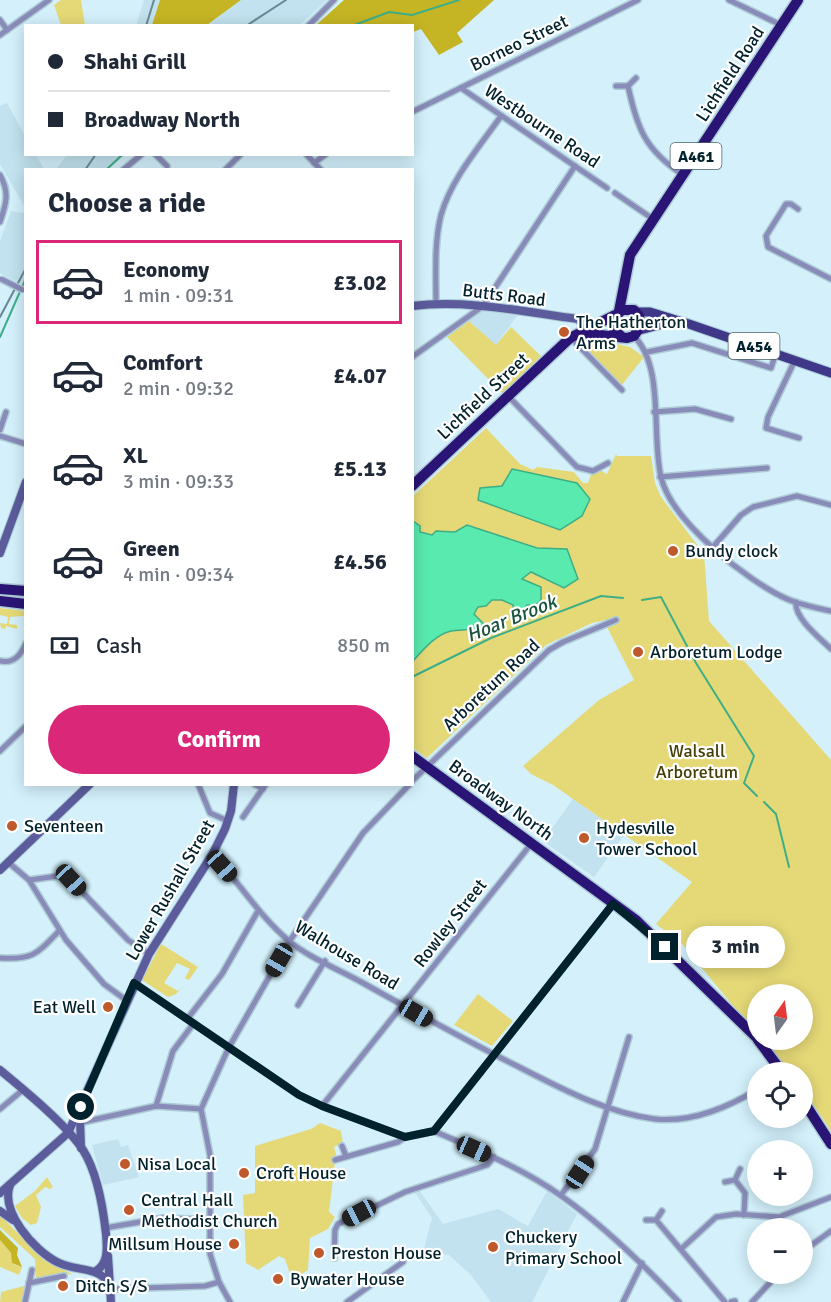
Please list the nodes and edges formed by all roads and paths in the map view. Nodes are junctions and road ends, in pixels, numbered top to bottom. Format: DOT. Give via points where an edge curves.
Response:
graph roads {
  1 [pos="49,0"];
  2 [pos="334,0"];
  3 [pos="638,0"];
  4 [pos="729,0"];
  5 [pos="798,0"];
  6 [pos="0,20"];
  7 [pos="310,24"];
  8 [pos="781,25"];
  9 [pos="7,30"];
  10 [pos="0,35"];
  11 [pos="636,78"];
  12 [pos="616,86"];
  13 [pos="628,86"];
  14 [pos="461,88"];
  15 [pos="414,111"];
  16 [pos="501,116"];
  17 [pos="140,156"];
  18 [pos="157,156"];
  19 [pos="239,156"];
  20 [pos="308,156"];
  21 [pos="323,156"];
  22 [pos="314,163"];
  23 [pos="167,166"];
  24 [pos="575,166"];
  25 [pos="125,168"];
  26 [pos="227,168"];
  27 [pos="319,168"];
  28 [pos="0,175"];
  29 [pos="684,175"];
  30 [pos="607,188"];
  31 [pos="615,193"];
  32 [pos="798,209"];
  33 [pos="654,219"];
  34 [pos="0,222"];
  35 [pos="1,279"];
  36 [pos="831,279"];
  37 [pos="24,291"];
  38 [pos="436,303"];
  39 [pos="414,306"];
  40 [pos="483,306"];
  41 [pos="625,312"];
  42 [pos="676,320"];
  43 [pos="578,333"];
  44 [pos="637,333"];
  45 [pos="621,336"];
  46 [pos="647,352"];
  47 [pos="414,356"];
  48 [pos="774,358"];
  49 [pos="795,360"];
  50 [pos="831,373"];
  51 [pos="622,390"];
  52 [pos="507,396"];
  53 [pos="6,412"];
  54 [pos="654,412"];
  55 [pos="731,419"];
  56 [pos="0,430"];
  57 [pos="0,436"];
  58 [pos="800,438"];
  59 [pos="24,443"];
  60 [pos="608,463"];
  61 [pos="767,468"];
  62 [pos="660,477"];
  63 [pos="414,484"];
  64 [pos="24,487"];
  65 [pos="831,505"];
  66 [pos="713,547"];
  67 [pos="0,553"];
  68 [pos="0,589"];
  69 [pos="24,591"];
  70 [pos="0,601"];
  71 [pos="800,603"];
  72 [pos="24,604"];
  73 [pos="831,611"];
  74 [pos="616,620"];
  75 [pos="24,646"];
  76 [pos="831,649"];
  77 [pos="0,661"];
  78 [pos="24,728"];
  79 [pos="0,751"];
  80 [pos="414,757"];
  81 [pos="427,766"];
  82 [pos="414,780"];
  83 [pos="88,786"];
  84 [pos="199,786"];
  85 [pos="234,786"];
  86 [pos="408,786"];
  87 [pos="265,787"];
  88 [pos="243,817"];
  89 [pos="228,821"];
  90 [pos="532,842"];
  91 [pos="212,855"];
  92 [pos="9,862"];
  93 [pos="0,870"];
  94 [pos="29,880"];
  95 [pos="613,904"];
  96 [pos="258,911"];
  97 [pos="59,931"];
  98 [pos="289,942"];
  99 [pos="149,954"];
  100 [pos="0,958"];
  101 [pos="324,961"];
  102 [pos="134,983"];
  103 [pos="294,996"];
  104 [pos="126,1000"];
  105 [pos="404,1006"];
  106 [pos="188,1018"];
  107 [pos="194,1023"];
  108 [pos="747,1028"];
  109 [pos="629,1037"];
  110 [pos="228,1049"];
  111 [pos="494,1054"];
  112 [pos="0,1070"];
  113 [pos="24,1089"];
  114 [pos="747,1094"];
  115 [pos="156,1106"];
  116 [pos="322,1106"];
  117 [pos="81,1107"];
  118 [pos="610,1107"];
  119 [pos="0,1109"];
  120 [pos="201,1109"];
  121 [pos="813,1116"];
  122 [pos="79,1123"];
  123 [pos="434,1131"];
  124 [pos="68,1133"];
  125 [pos="405,1137"];
  126 [pos="831,1144"];
  127 [pos="342,1146"];
  128 [pos="82,1148"];
  129 [pos="346,1156"];
  130 [pos="494,1158"];
  131 [pos="335,1160"];
  132 [pos="740,1169"];
  133 [pos="735,1180"];
  134 [pos="12,1181"];
  135 [pos="725,1182"];
  136 [pos="0,1192"];
  137 [pos="561,1195"];
  138 [pos="831,1197"];
  139 [pos="0,1210"];
  140 [pos="662,1211"];
  141 [pos="744,1215"];
  142 [pos="208,1220"];
  143 [pos="646,1220"];
  144 [pos="656,1220"];
  145 [pos="16,1223"];
  146 [pos="105,1228"];
  147 [pos="831,1231"];
  148 [pos="813,1244"];
  149 [pos="107,1247"];
  150 [pos="681,1249"];
  151 [pos="334,1258"];
  152 [pos="402,1262"];
  153 [pos="642,1263"];
  154 [pos="32,1270"];
  155 [pos="96,1271"];
  156 [pos="64,1276"];
  157 [pos="219,1282"];
  158 [pos="29,1283"];
  159 [pos="769,1284"];
  160 [pos="112,1289"];
  161 [pos="25,1302"];
  162 [pos="111,1302"];
  163 [pos="228,1302"];
  164 [pos="346,1302"];
  165 [pos="623,1302"];
  166 [pos="679,1302"];
  167 [pos="725,1302"];
  168 [pos="752,1302"];
  1 -- 9 [label="street"];
  2 -- 7 [label="street"];
  3 -- 14 [label="street, Borneo Street"];
  4 -- 8 [label="street"];
  5 -- 8 [label="highway, Lichfield Road / A461"];
  6 -- 9 [label="street"];
  8 -- 29 [label="highway, Lichfield Road / A461"];
  9 -- 10 [label="street"];
  11 -- 13 [label="street"];
  12 -- 13 [label="street"];
  13 -- 29 [label="street" via="640,130 659,157"];
  14 -- 15 [label="street, Borneo Street"];
  14 -- 16 [label="street, Westbourne Road"];
  16 -- 24 [label="street, Westbourne Road"];
  16 -- 38 [label="street" via="456,183 442,214 436,249"];
  17 -- 25 [label="street"];
  18 -- 23 [label="street"];
  19 -- 26 [label="street"];
  20 -- 22 [label="street"];
  21 -- 22 [label="street"];
  22 -- 27 [label="street"];
  24 -- 30 [label="street, Westbourne Road"];
  24 -- 40 [label="street"];
  28 -- 34 [label="street" via="8,200"];
  29 -- 33 [label="highway, Lichfield Road / A461"];
  31 -- 33 [label="street"];
  32 -- 36 [label="street" via="786,204 766,236 768,247"];
  33 -- 41 [label="highway, Lichfield Road / A461" via="628,260 622,291"];
  35 -- 37 [label="street, bridge"];
  38 -- 39 [label="street, Butts Road"];
  38 -- 40 [label="street, Butts Road"];
  40 -- 43 [label="street, Butts Road" via="578,319"];
  40 -- 47 [label="street"];
  41 -- 42 [label="main road, A454" via="650,312"];
  41 -- 43 [label="highway, Lichfield Street"];
  41 -- 44 [label="highway" via="641,321"];
  41 -- 45 [label="highway" via="613,327"];
  42 -- 44 [label="main road" via="657,323"];
  42 -- 49 [label="main road, A454"];
  43 -- 45 [label="highway"];
  43 -- 51 [label="street"];
  43 -- 52 [label="highway, Lichfield Street"];
  44 -- 45 [label="highway"];
  44 -- 46 [label="street"];
  46 -- 48 [label="street" via="692,343 771,368"];
  46 -- 54 [label="street"];
  49 -- 50 [label="main road, A454"];
  49 -- 58 [label="street" via="766,428"];
  52 -- 60 [label="street" via="577,467 593,471"];
  52 -- 63 [label="highway, Lichfield Street"];
  53 -- 56 [label="street"];
  54 -- 55 [label="street" via="694,409"];
  54 -- 62 [label="street"];
  57 -- 59 [label="street"];
  61 -- 62 [label="street"];
  62 -- 66 [label="street" via="677,509"];
  64 -- 67 [label="street"];
  65 -- 66 [label="street" via="791,496 753,507"];
  66 -- 71 [label="street" via="750,576"];
  68 -- 69 [label="highway"];
  70 -- 72 [label="highway"];
  71 -- 73 [label="street"];
  71 -- 76 [label="street" via="796,608 800,616"];
  74 -- 81 [label="street, Arboretum Road" via="555,646"];
  75 -- 77 [label="street" via="18,657"];
  78 -- 79 [label="street"];
  80 -- 81 [label="highway, Broadway North"];
  81 -- 82 [label="street, Arboretum Road"];
  81 -- 90 [label="highway, Broadway North"];
  83 -- 92 [label="street"];
  84 -- 89 [label="street" via="210,813"];
  85 -- 89 [label="street, Lower Rushall Street"];
  86 -- 98 [label="street, Arboretum Road" via="363,833"];
  87 -- 88 [label="street"];
  89 -- 91 [label="street, Lower Rushall Street"];
  90 -- 95 [label="highway, Broadway North"];
  90 -- 105 [label="street, Rowley Street"];
  91 -- 96 [label="street, Walhouse Road"];
  91 -- 99 [label="street, Lower Rushall Street"];
  92 -- 93 [label="street"];
  92 -- 94 [label="street"];
  94 -- 97 [label="street"];
  94 -- 99 [label="street" via="66,875 128,940"];
  95 -- 108 [label="highway, Broadway North" via="680,960"];
  95 -- 111 [label="street"];
  96 -- 98 [label="street, Walhouse Road"];
  96 -- 106 [label="street" via="222,974"];
  97 -- 100 [label="street" via="37,954 23,960"];
  97 -- 104 [label="street" via="104,984"];
  98 -- 101 [label="street, Walhouse Road"];
  98 -- 110 [label="street, Arboretum Road"];
  99 -- 102 [label="street, Lower Rushall Street"];
  101 -- 103 [label="street" via="300,1003"];
  101 -- 105 [label="street, Walhouse Road"];
  102 -- 104 [label="street, Lower Rushall Street"];
  102 -- 106 [label="street"];
  104 -- 117 [label="street, Lower Rushall Street"];
  105 -- 111 [label="street, Walhouse Road"];
  105 -- 116 [label="street, Rowley Street"];
  106 -- 107 [label="street"];
  107 -- 110 [label="street"];
  107 -- 115 [label="street" via="173,1051"];
  109 -- 118 [label="street"];
  110 -- 116 [label="street"];
  110 -- 120 [label="street, Arboretum Road"];
  111 -- 118 [label="street, Walhouse Road" via="558,1087"];
  111 -- 123 [label="street"];
  112 -- 113 [label="street"];
  113 -- 119 [label="street"];
  113 -- 124 [label="street"];
  114 -- 118 [label="street, Walhouse Road" via="716,1110 681,1118 654,1119"];
  115 -- 120 [label="street"];
  115 -- 122 [label="street"];
  116 -- 125 [label="street"];
  117 -- 122 [label="street, Lower Rushall Street"];
  117 -- 124 [label="street, Lower Rushall Street"];
  118 -- 137 [label="street" via="595,1149"];
  120 -- 142 [label="street" via="210,1155"];
  121 -- 126 [label="highway"];
  122 -- 128 [label="street, Lower Rushall Street"];
  123 -- 125 [label="street"];
  123 -- 130 [label="street"];
  124 -- 128 [label="street"];
  124 -- 134 [label="street"];
  125 -- 129 [label="street"];
  127 -- 129 [label="street"];
  128 -- 146 [label="street" via="97,1188"];
  129 -- 131 [label="street"];
  130 -- 137 [label="street"];
  130 -- 151 [label="street" via="488,1165 405,1192 338,1224"];
  132 -- 133 [label="street"];
  133 -- 135 [label="street"];
  133 -- 141 [label="street" via="745,1193"];
  134 -- 136 [label="street"];
  134 -- 145 [label="street" via="7,1202"];
  137 -- 153 [label="street"];
  138 -- 141 [label="street" via="780,1217"];
  139 -- 145 [label="street"];
  140 -- 144 [label="street"];
  141 -- 150 [label="street" via="716,1217"];
  142 -- 146 [label="street" via="163,1218"];
  142 -- 157 [label="street" via="211,1262"];
  143 -- 144 [label="street"];
  144 -- 150 [label="street"];
  145 -- 155 [label="street" via="55,1261"];
  146 -- 149 [label="street"];
  147 -- 148 [label="street"];
  149 -- 155 [label="street" via="103,1265"];
  149 -- 160 [label="street"];
  150 -- 167 [label="street"];
  152 -- 164 [label="street"];
  153 -- 165 [label="street"];
  153 -- 166 [label="street"];
  154 -- 158 [label="street"];
  155 -- 160 [label="street"];
  156 -- 158 [label="street"];
  157 -- 160 [label="street" via="205,1286"];
  157 -- 163 [label="street"];
  158 -- 161 [label="street"];
  159 -- 168 [label="street"];
  160 -- 162 [label="street"];
}
